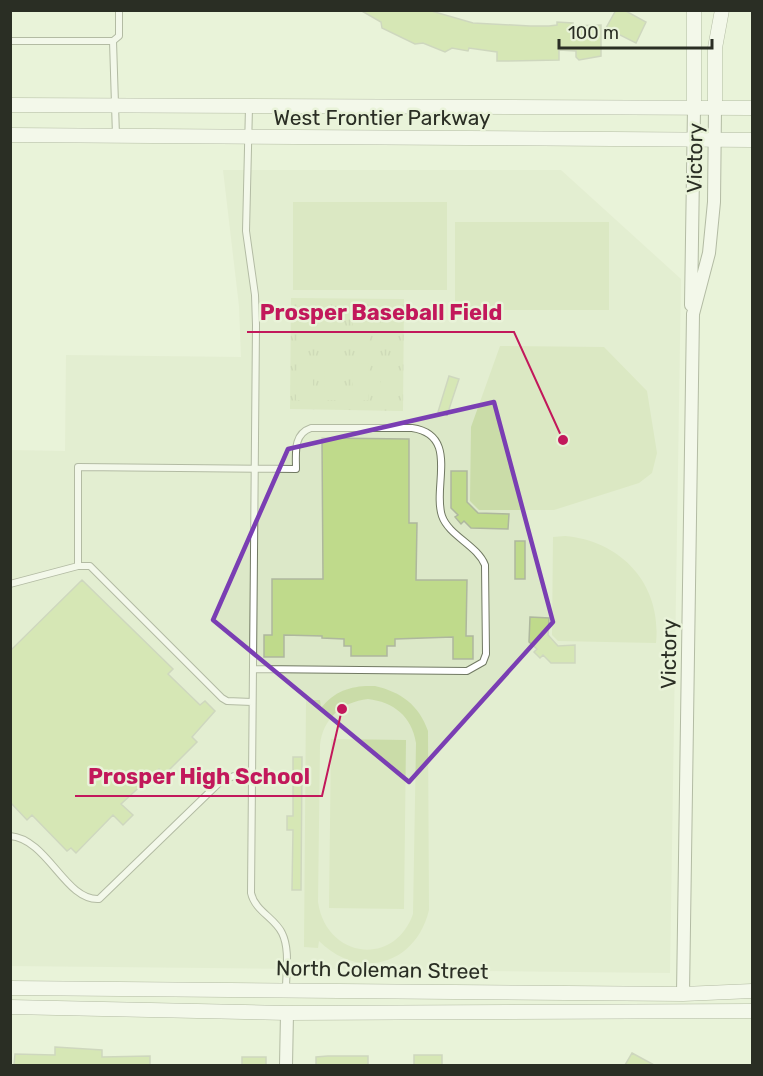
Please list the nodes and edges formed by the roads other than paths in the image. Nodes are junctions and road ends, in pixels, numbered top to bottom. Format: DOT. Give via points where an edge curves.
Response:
graph roads {
  1 [pos="119,10"];
  2 [pos="694,10"];
  3 [pos="722,10"];
  4 [pos="10,41"];
  5 [pos="113,41"];
  6 [pos="10,105"];
  7 [pos="117,105"];
  8 [pos="249,106"];
  9 [pos="693,108"];
  10 [pos="715,108"];
  11 [pos="753,108"];
  12 [pos="10,135"];
  13 [pos="116,137"];
  14 [pos="248,138"];
  15 [pos="693,140"];
  16 [pos="716,140"];
  17 [pos="753,140"];
  18 [pos="693,314"];
  19 [pos="256,468"];
  20 [pos="78,566"];
  21 [pos="10,584"];
  22 [pos="253,669"];
  23 [pos="252,702"];
  24 [pos="252,776"];
  25 [pos="10,836"];
  26 [pos="10,988"];
  27 [pos="286,990"];
  28 [pos="753,991"];
  29 [pos="683,994"];
  30 [pos="10,1007"];
  31 [pos="753,1011"];
  32 [pos="287,1013"];
  33 [pos="683,1013"];
  34 [pos="286,1065"];
  1 -- 5 [label="lane" via="119,36"];
  2 -- 9 [label="street"];
  3 -- 10 [label="street" via="715,48"];
  4 -- 5 [label="lane"];
  5 -- 7 [label="lane"];
  6 -- 7 [label="street, West Frontier Parkway"];
  7 -- 8 [label="street, West Frontier Parkway"];
  7 -- 13 [label="lane"];
  8 -- 9 [label="street, West Frontier Parkway"];
  8 -- 14 [label="lane"];
  9 -- 10 [label="street, West Frontier Parkway"];
  9 -- 15 [label="street, Victory"];
  10 -- 11 [label="street, West Frontier Parkway"];
  10 -- 16 [label="street, Victory"];
  12 -- 13 [label="street, West Frontier Parkway"];
  13 -- 14 [label="street, West Frontier Parkway"];
  14 -- 15 [label="street, West Frontier Parkway"];
  14 -- 19 [label="lane" via="247,237 256,309"];
  15 -- 16 [label="street, West Frontier Parkway"];
  15 -- 18 [label="street, Victory"];
  16 -- 17 [label="street, West Frontier Parkway"];
  16 -- 18 [label="street, Victory" via="709,253"];
  18 -- 29 [label="street, Victory"];
  19 -- 20 [label="lane" via="78,467"];
  19 -- 22 [label="lane"];
  19 -- 22 [label="lane" via="296,469 298,440 311,428 412,428 432,436 441,457 443,518 485,565 486,654 482,664 466,671"];
  20 -- 21 [label="lane"];
  20 -- 23 [label="lane" via="95,569 222,698"];
  22 -- 23 [label="lane"];
  23 -- 24 [label="lane"];
  24 -- 25 [label="lane" via="221,781 99,898 82,895 26,839"];
  24 -- 27 [label="lane" via="251,893 257,906 283,934"];
  26 -- 27 [label="street, North Coleman Street"];
  27 -- 29 [label="street, North Coleman Street"];
  27 -- 32 [label="street"];
  28 -- 29 [label="street, North Coleman Street"];
  29 -- 33 [label="street"];
  30 -- 32 [label="street, North Coleman Street"];
  31 -- 33 [label="street, North Coleman Street"];
  32 -- 33 [label="street, North Coleman Street"];
  32 -- 34 [label="street"];
}
